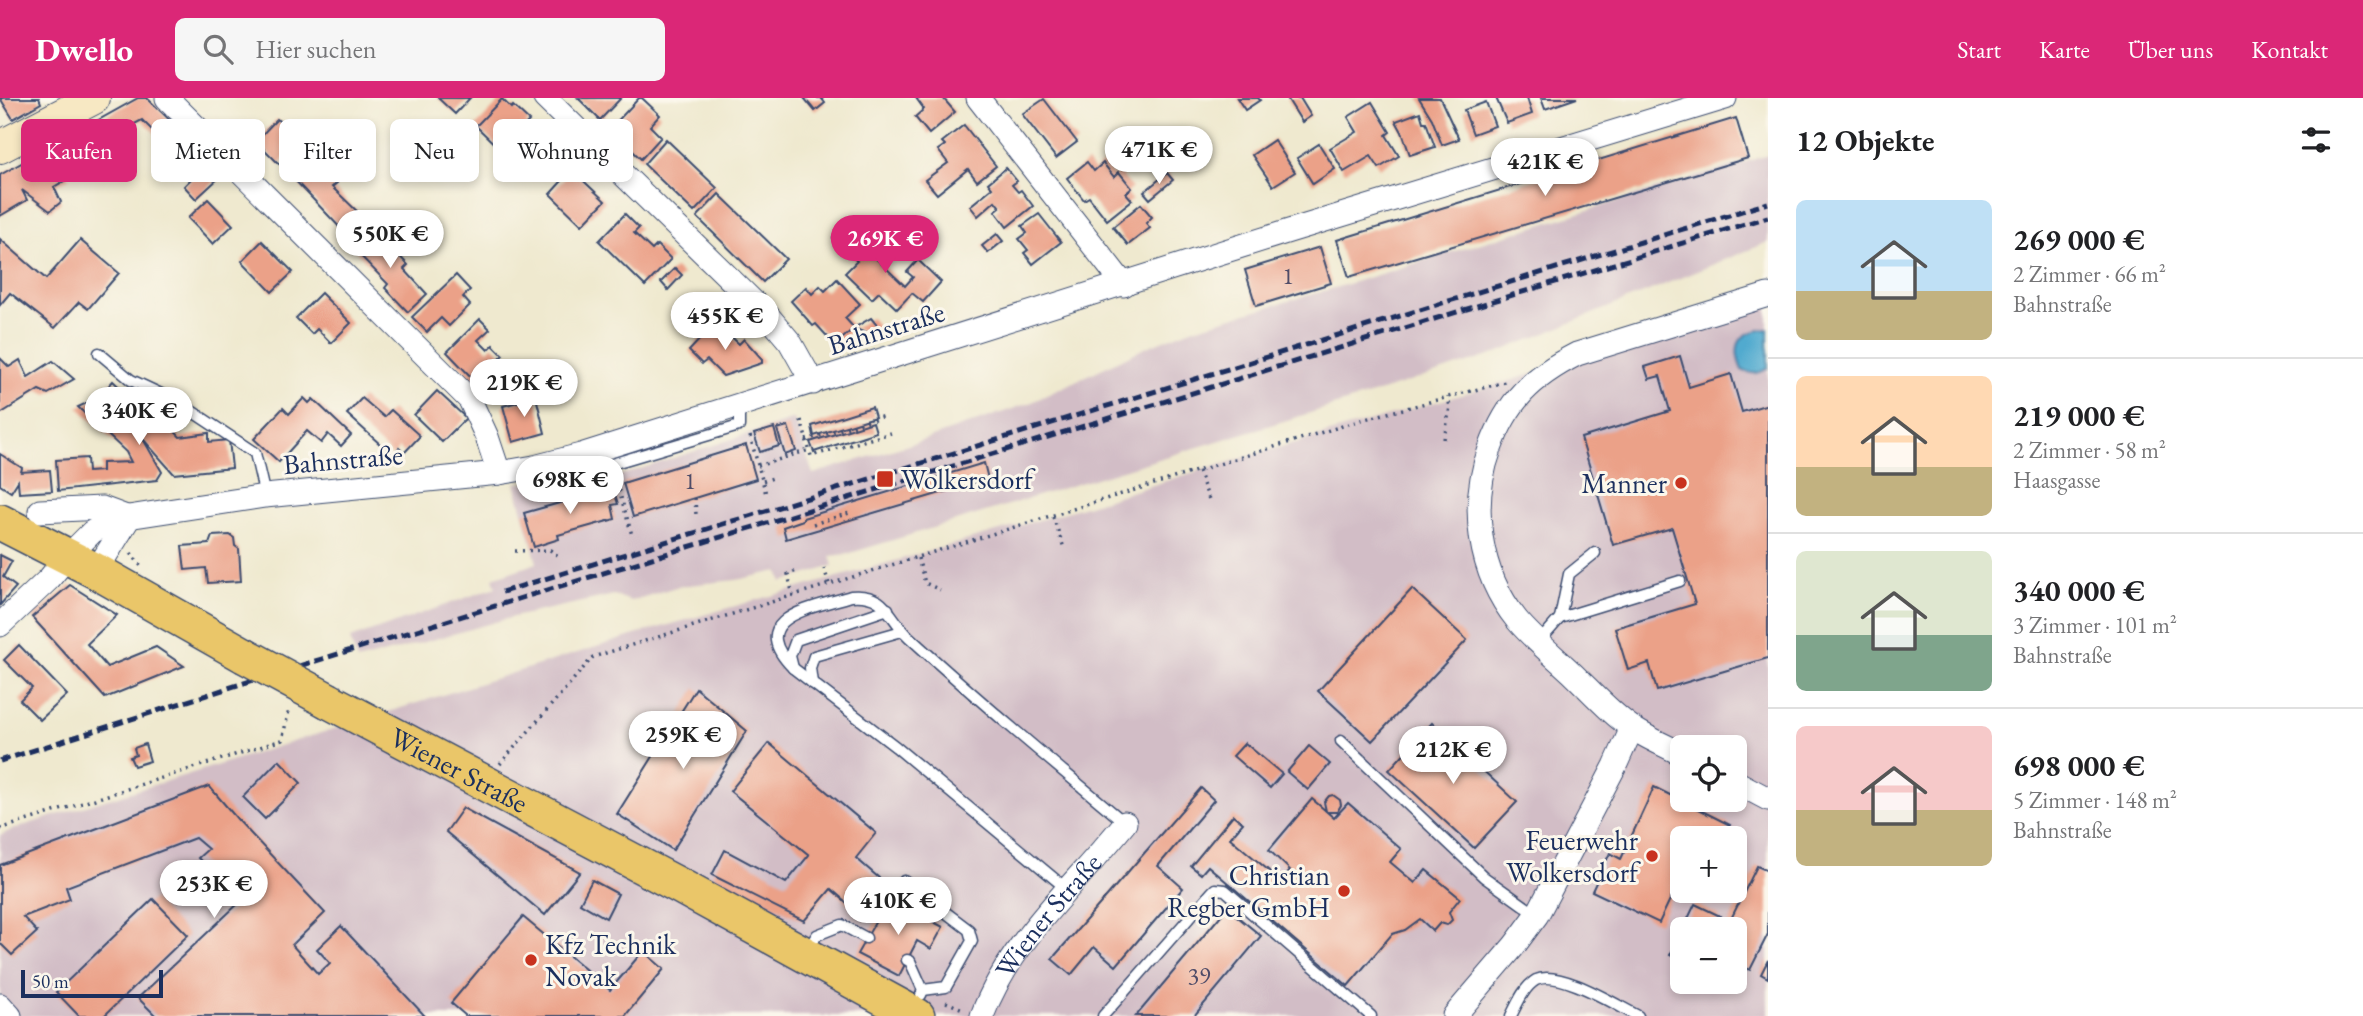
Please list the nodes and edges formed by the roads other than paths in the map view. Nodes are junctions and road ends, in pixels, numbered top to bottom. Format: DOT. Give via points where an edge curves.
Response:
graph roads {
  1 [pos="94,98"];
  2 [pos="167,98"];
  3 [pos="545,98"];
  4 [pos="978,98"];
  5 [pos="1712,100"];
  6 [pos="0,147"];
  7 [pos="1125,285"];
  8 [pos="1768,295"];
  9 [pos="99,353"];
  10 [pos="813,383"];
  11 [pos="681,434"];
  12 [pos="564,460"];
  13 [pos="499,473"];
  14 [pos="265,496"];
  15 [pos="40,511"];
  16 [pos="129,518"];
  17 [pos="0,522"];
  18 [pos="1595,552"];
  19 [pos="81,564"];
  20 [pos="1680,581"];
  21 [pos="888,609"];
  22 [pos="1560,618"];
  23 [pos="0,625"];
  24 [pos="902,631"];
  25 [pos="1539,642"];
  26 [pos="793,668"];
  27 [pos="813,683"];
  28 [pos="1632,728"];
  29 [pos="1341,741"];
  30 [pos="1670,748"];
  31 [pos="1747,788"];
  32 [pos="1768,799"];
  33 [pos="1125,823"];
  34 [pos="904,881"];
  35 [pos="1068,890"];
  36 [pos="1537,915"];
  37 [pos="866,937"];
  38 [pos="804,956"];
  39 [pos="907,960"];
  40 [pos="0,1005"];
  41 [pos="918,1007"];
  42 [pos="1365,1014"];
  43 [pos="10,1016"];
  44 [pos="982,1016"];
  45 [pos="1103,1016"];
  46 [pos="1454,1016"];
  47 [pos="1511,1016"];
  48 [pos="1638,1016"];
  1 -- 6 [label="main road"];
  2 -- 13 [label="street" via="470,400"];
  3 -- 10 [label="street" via="769,317 790,342"];
  4 -- 7 [label="street"];
  5 -- 7 [label="street, Bahnstraße"];
  7 -- 10 [label="street, Bahnstraße"];
  8 -- 25 [label="street" via="1577,354 1539,375 1511,404 1484,463 1479,511 1484,556 1510,610"];
  9 -- 14 [label="lane" via="131,380 178,402 255,453"];
  10 -- 11 [label="street, Bahnstraße" via="739,407"];
  11 -- 12 [label="street, Bahnstraße"];
  11 -- 12 [label="lane" via="608,465"];
  12 -- 13 [label="street, Bahnstraße"];
  13 -- 14 [label="street, Bahnstraße"];
  14 -- 16 [label="street, Bahnstraße"];
  15 -- 16 [label="street, Bahnstraße" via="102,508"];
  16 -- 19 [label="street, Bahnstraße"];
  16 -- 19 [label="street, Bahnstraße" via="97,529"];
  17 -- 19 [label="main road, Wiener Straße"];
  18 -- 22 [label="lane" via="1569,574"];
  19 -- 23 [label="street, Bahnstraße" via="49,579"];
  19 -- 38 [label="main road, Wiener Straße, bridge"];
  20 -- 22 [label="lane"];
  21 -- 24 [label="lane"];
  21 -- 26 [label="lane" via="796,640 790,656"];
  21 -- 26 [label="lane" via="873,598 851,596 785,618 776,631 775,643"];
  22 -- 25 [label="lane"];
  24 -- 27 [label="lane" via="814,656 810,668"];
  24 -- 33 [label="lane"];
  25 -- 28 [label="street"];
  26 -- 27 [label="lane"];
  27 -- 35 [label="lane"];
  28 -- 30 [label="street"];
  28 -- 36 [label="street"];
  29 -- 36 [label="lane" via="1484,877"];
  31 -- 32 [label="street"];
  33 -- 35 [label="street, Wiener Straße"];
  34 -- 41 [label="lane" via="972,934 972,942 946,987"];
  35 -- 44 [label="street, Wiener Straße" via="1020,947"];
  36 -- 46 [label="street"];
  37 -- 38 [label="lane" via="842,925 817,935"];
  38 -- 41 [label="main road, Wiener Straße"];
  39 -- 41 [label="lane"];
  40 -- 43 [label="street"];
  42 -- 45 [label="lane" via="1220,888"];
  47 -- 48 [label="lane" via="1526,989 1537,980 1555,978"];
}
